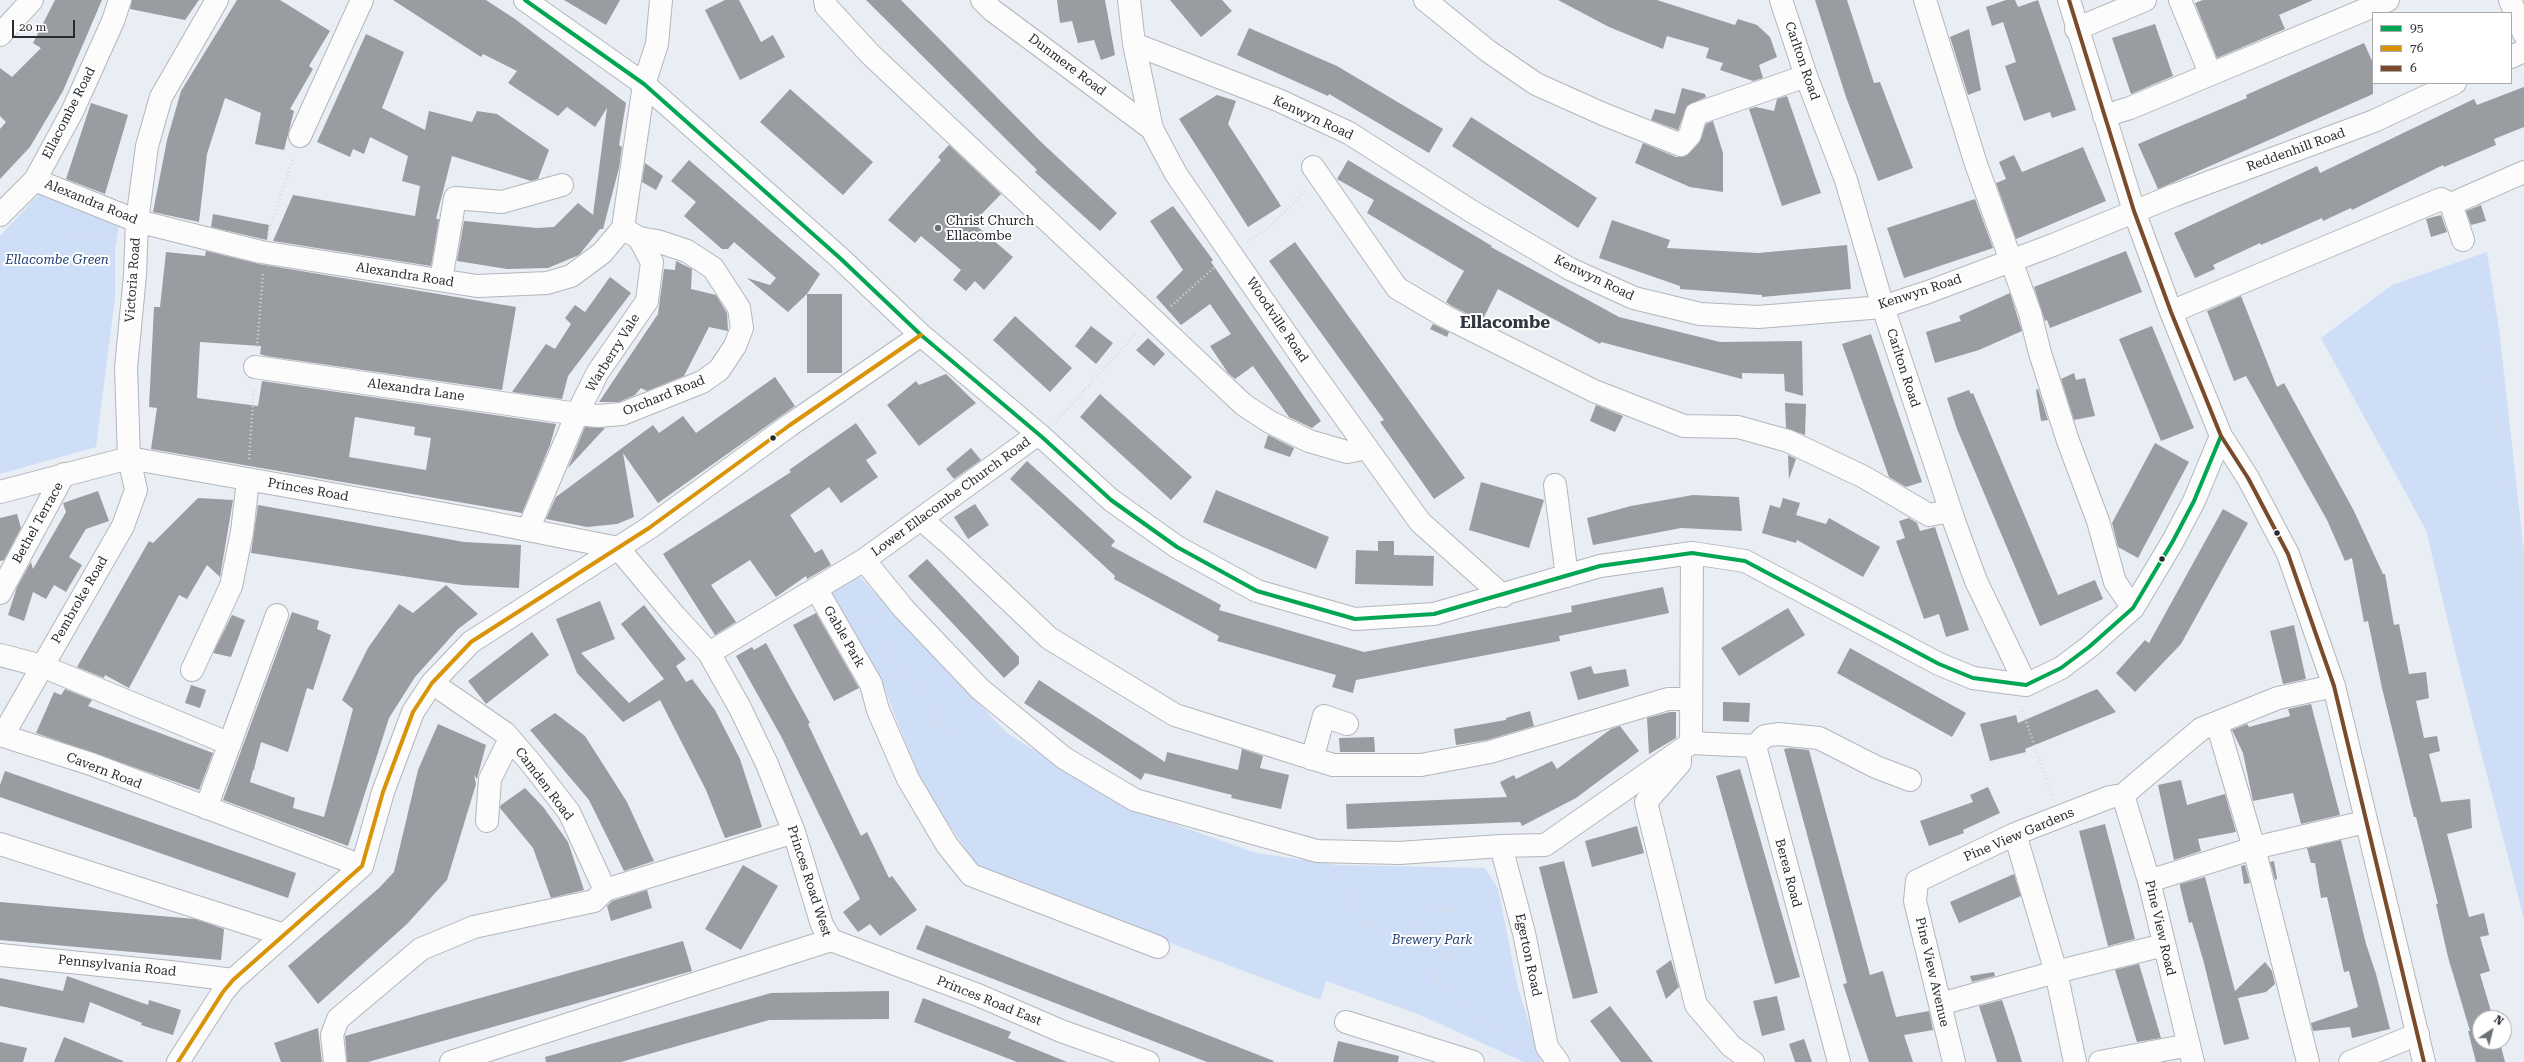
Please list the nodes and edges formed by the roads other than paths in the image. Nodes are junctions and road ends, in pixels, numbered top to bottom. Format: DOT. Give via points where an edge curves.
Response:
graph roads {
  1 [pos="32,0"];
  2 [pos="120,0"];
  3 [pos="217,0"];
  4 [pos="362,0"];
  5 [pos="524,0"];
  6 [pos="661,0"];
  7 [pos="825,0"];
  8 [pos="1130,0"];
  9 [pos="1425,0"];
  10 [pos="1781,0"];
  11 [pos="1925,0"];
  12 [pos="2068,0"];
  13 [pos="2145,0"];
  14 [pos="2180,0"];
  15 [pos="2388,0"];
  16 [pos="2510,0"];
  17 [pos="990,3"];
  18 [pos="2076,29"];
  19 [pos="2524,34"];
  20 [pos="0,35"];
  21 [pos="1134,44"];
  22 [pos="2524,51"];
  23 [pos="2512,57"];
  24 [pos="2210,73"];
  25 [pos="1806,76"];
  26 [pos="644,84"];
  27 [pos="2453,84"];
  28 [pos="2104,116"];
  29 [pos="1152,129"];
  30 [pos="300,136"];
  31 [pos="1318,172"];
  32 [pos="2524,172"];
  33 [pos="35,180"];
  34 [pos="562,185"];
  35 [pos="2451,204"];
  36 [pos="2134,210"];
  37 [pos="0,215"];
  38 [pos="137,226"];
  39 [pos="631,233"];
  40 [pos="2462,240"];
  41 [pos="2011,261"];
  42 [pos="441,280"];
  43 [pos="1883,307"];
  44 [pos="2171,312"];
  45 [pos="921,335"];
  46 [pos="255,367"];
  47 [pos="577,414"];
  48 [pos="1040,435"];
  49 [pos="2221,436"];
  50 [pos="1367,448"];
  51 [pos="129,458"];
  52 [pos="64,474"];
  53 [pos="248,480"];
  54 [pos="1555,485"];
  55 [pos="0,492"];
  56 [pos="1950,510"];
  57 [pos="921,519"];
  58 [pos="528,530"];
  59 [pos="618,548"];
  60 [pos="1692,553"];
  61 [pos="864,560"];
  62 [pos="1567,576"];
  63 [pos="817,590"];
  64 [pos="0,593"];
  65 [pos="1503,596"];
  66 [pos="2133,608"];
  67 [pos="277,615"];
  68 [pos="709,653"];
  69 [pos="0,655"];
  70 [pos="42,666"];
  71 [pos="192,670"];
  72 [pos="432,683"];
  73 [pos="2019,684"];
  74 [pos="2334,686"];
  75 [pos="1690,699"];
  76 [pos="2217,723"];
  77 [pos="1347,724"];
  78 [pos="1,735"];
  79 [pos="510,739"];
  80 [pos="230,744"];
  81 [pos="1755,746"];
  82 [pos="1686,747"];
  83 [pos="1312,758"];
  84 [pos="1910,780"];
  85 [pos="2123,795"];
  86 [pos="206,808"];
  87 [pos="487,821"];
  88 [pos="2365,822"];
  89 [pos="794,832"];
  90 [pos="2015,834"];
  91 [pos="0,844"];
  92 [pos="1501,846"];
  93 [pos="2254,848"];
  94 [pos="362,866"];
  95 [pos="1917,880"];
  96 [pos="2149,881"];
  97 [pos="605,890"];
  98 [pos="284,935"];
  99 [pos="831,940"];
  100 [pos="2164,946"];
  101 [pos="1158,947"];
  102 [pos="0,955"];
  103 [pos="2056,972"];
  104 [pos="233,980"];
  105 [pos="1940,1004"];
  106 [pos="1346,1022"];
  107 [pos="2418,1034"];
  108 [pos="2191,1053"];
  109 [pos="178,1062"];
  110 [pos="335,1062"];
  111 [pos="451,1062"];
  112 [pos="1148,1062"];
  113 [pos="1473,1062"];
  114 [pos="1558,1062"];
  115 [pos="1753,1062"];
  116 [pos="1839,1062"];
  117 [pos="1954,1062"];
  118 [pos="2075,1062"];
  119 [pos="2100,1062"];
  120 [pos="2308,1062"];
  121 [pos="2350,1062"];
  122 [pos="2424,1062"];
  1 -- 20 [label="street"];
  2 -- 33 [label="street, Ellacombe Road" via="73,110"];
  3 -- 38 [label="street, Victoria Road" via="161,97 147,146"];
  4 -- 30 [label="street"];
  5 -- 26 [label="street"];
  6 -- 26 [label="street" via="657,44"];
  7 -- 50 [label="street" via="826,6 870,54 1244,405 1270,422 1309,441 1346,452"];
  8 -- 21 [label="street, Woodville Road"];
  9 -- 25 [label="street" via="1536,84 1681,145 1690,135 1696,114"];
  10 -- 25 [label="street, Carlton Road"];
  11 -- 41 [label="street" via="1976,164"];
  12 -- 18 [label="street"];
  13 -- 18 [label="street"];
  14 -- 24 [label="street"];
  15 -- 24 [label="street"];
  16 -- 19 [label="street"];
  17 -- 29 [label="street, Dunmere Road"];
  18 -- 28 [label="street"];
  21 -- 29 [label="street, Woodville Road"];
  21 -- 43 [label="street, Kenwyn Road" via="1278,100 1349,133 1471,211 1570,269 1634,298 1700,314 1758,318"];
  22 -- 23 [label="street"];
  24 -- 28 [label="street" via="2130,108"];
  25 -- 43 [label="street, Carlton Road" via="1846,180"];
  26 -- 39 [label="street"];
  26 -- 45 [label="street" via="841,259"];
  27 -- 36 [label="street, Reddenhill Road" via="2374,121"];
  28 -- 36 [label="street"];
  29 -- 50 [label="street, Woodville Road" via="1176,174"];
  31 -- 56 [label="street" via="1397,288 1446,318 1594,391 1684,426 1738,427 1788,441 1864,476 1929,515"];
  32 -- 35 [label="street"];
  33 -- 37 [label="street, Ellacombe Road"];
  33 -- 38 [label="street, Alexandra Road"];
  34 -- 42 [label="street" via="502,202 455,198"];
  35 -- 40 [label="street"];
  35 -- 44 [label="street" via="2441,199"];
  36 -- 41 [label="street, Kenwyn Road"];
  36 -- 44 [label="street"];
  38 -- 42 [label="street, Alexandra Road" via="261,252"];
  38 -- 51 [label="street, Victoria Road" via="126,368"];
  39 -- 42 [label="street, Alexandra Road" via="572,276 547,284 477,286"];
  39 -- 47 [label="street, Warberry Vale" via="652,262 646,301 598,372"];
  39 -- 47 [label="street, Orchard Road" via="687,251 713,268 739,308 742,328 735,346 719,370 702,382 622,414"];
  41 -- 43 [label="street, Kenwyn Road"];
  41 -- 66 [label="street" via="2030,313 2068,441 2098,521 2115,582"];
  43 -- 56 [label="street, Carlton Road"];
  44 -- 49 [label="street"];
  45 -- 48 [label="street"];
  45 -- 59 [label="street"];
  46 -- 47 [label="street, Alexandra Lane"];
  47 -- 58 [label="street, Warberry Vale"];
  48 -- 57 [label="street, Lower Ellacombe Church Road"];
  48 -- 65 [label="street" via="1111,500 1177,547 1257,591 1355,619 1434,614"];
  49 -- 66 [label="street" via="2177,534"];
  49 -- 74 [label="street" via="2248,478 2288,554"];
  50 -- 65 [label="street, Woodville Road" via="1420,522"];
  51 -- 52 [label="street, Princes Road"];
  51 -- 53 [label="street, Princes Road"];
  51 -- 70 [label="street, Pembroke Road" via="136,490 123,526"];
  52 -- 55 [label="street, Princes Road"];
  52 -- 64 [label="street, Bethel Terrace"];
  53 -- 58 [label="street, Princes Road"];
  53 -- 71 [label="street" via="242,532 231,586"];
  54 -- 62 [label="street"];
  56 -- 73 [label="street, Carlton Road" via="1976,581"];
  57 -- 61 [label="street, Lower Ellacombe Church Road"];
  57 -- 83 [label="street" via="1049,638 1175,715"];
  58 -- 59 [label="street, Princes Road"];
  59 -- 68 [label="street, Princes Road West"];
  59 -- 72 [label="street" via="471,642"];
  60 -- 62 [label="street" via="1600,566"];
  60 -- 73 [label="street" via="1745,561 1939,664 1973,678"];
  60 -- 75 [label="street"];
  61 -- 63 [label="street, Lower Ellacombe Church Road"];
  61 -- 92 [label="street, Lower Ellacombe Church Road" via="904,609 980,689 1064,758 1135,800 1317,851 1399,854"];
  62 -- 65 [label="street"];
  63 -- 68 [label="street, Lower Ellacombe Church Road"];
  63 -- 101 [label="street, Gable Park" via="871,684 878,710 903,768 947,846 971,875"];
  66 -- 73 [label="street" via="2061,668"];
  67 -- 80 [label="street"];
  68 -- 89 [label="street, Princes Road West" via="767,764"];
  69 -- 70 [label="street"];
  70 -- 78 [label="street, Pembroke Road"];
  70 -- 80 [label="street"];
  72 -- 79 [label="street, Camden Road"];
  72 -- 94 [label="street" via="413,712 406,730 383,792"];
  74 -- 76 [label="street" via="2278,698"];
  74 -- 88 [label="street"];
  75 -- 82 [label="street"];
  75 -- 83 [label="street" via="1668,700 1490,752 1421,765 1333,766"];
  76 -- 85 [label="street" via="2201,729"];
  76 -- 93 [label="street"];
  77 -- 83 [label="street" via="1324,716"];
  78 -- 86 [label="street, Cavern Road" via="91,764"];
  79 -- 87 [label="street" via="490,779"];
  79 -- 97 [label="street, Camden Road" via="569,812"];
  80 -- 86 [label="street"];
  81 -- 82 [label="street"];
  81 -- 84 [label="street" via="1764,736 1778,734 1820,738 1876,767"];
  81 -- 116 [label="street, Berea Road"];
  82 -- 92 [label="street, Lower Ellacombe Church Road" via="1545,845"];
  82 -- 115 [label="street" via="1680,763 1646,802 1696,1005 1730,1046"];
  85 -- 90 [label="street, Pine View Gardens" via="2110,797"];
  85 -- 96 [label="street, Pine View Road"];
  86 -- 94 [label="street, Cavern Road"];
  88 -- 93 [label="street"];
  88 -- 107 [label="street"];
  89 -- 97 [label="street"];
  89 -- 99 [label="street, Princes Road West" via="822,925"];
  90 -- 95 [label="street, Pine View Gardens"];
  90 -- 103 [label="street"];
  91 -- 98 [label="street"];
  92 -- 114 [label="street, Egerton Road" via="1524,933 1547,1047"];
  93 -- 96 [label="street"];
  93 -- 120 [label="street"];
  94 -- 98 [label="street"];
  95 -- 105 [label="street, Pine View Avenue" via="1915,901"];
  96 -- 100 [label="street, Pine View Road"];
  97 -- 110 [label="street" via="594,901 474,927 421,949 338,1019 332,1035"];
  98 -- 104 [label="street"];
  99 -- 111 [label="street, Princes Road West"];
  99 -- 112 [label="street, Princes Road East" via="978,995 1061,1031"];
  100 -- 103 [label="street"];
  100 -- 108 [label="street, Pine View Road"];
  102 -- 104 [label="street, Pennsylvania Road"];
  103 -- 105 [label="street"];
  103 -- 118 [label="street"];
  104 -- 109 [label="street"];
  105 -- 117 [label="street, Pine View Avenue"];
  106 -- 113 [label="street"];
  107 -- 121 [label="street"];
  107 -- 122 [label="street"];
  108 -- 119 [label="street"];
}
